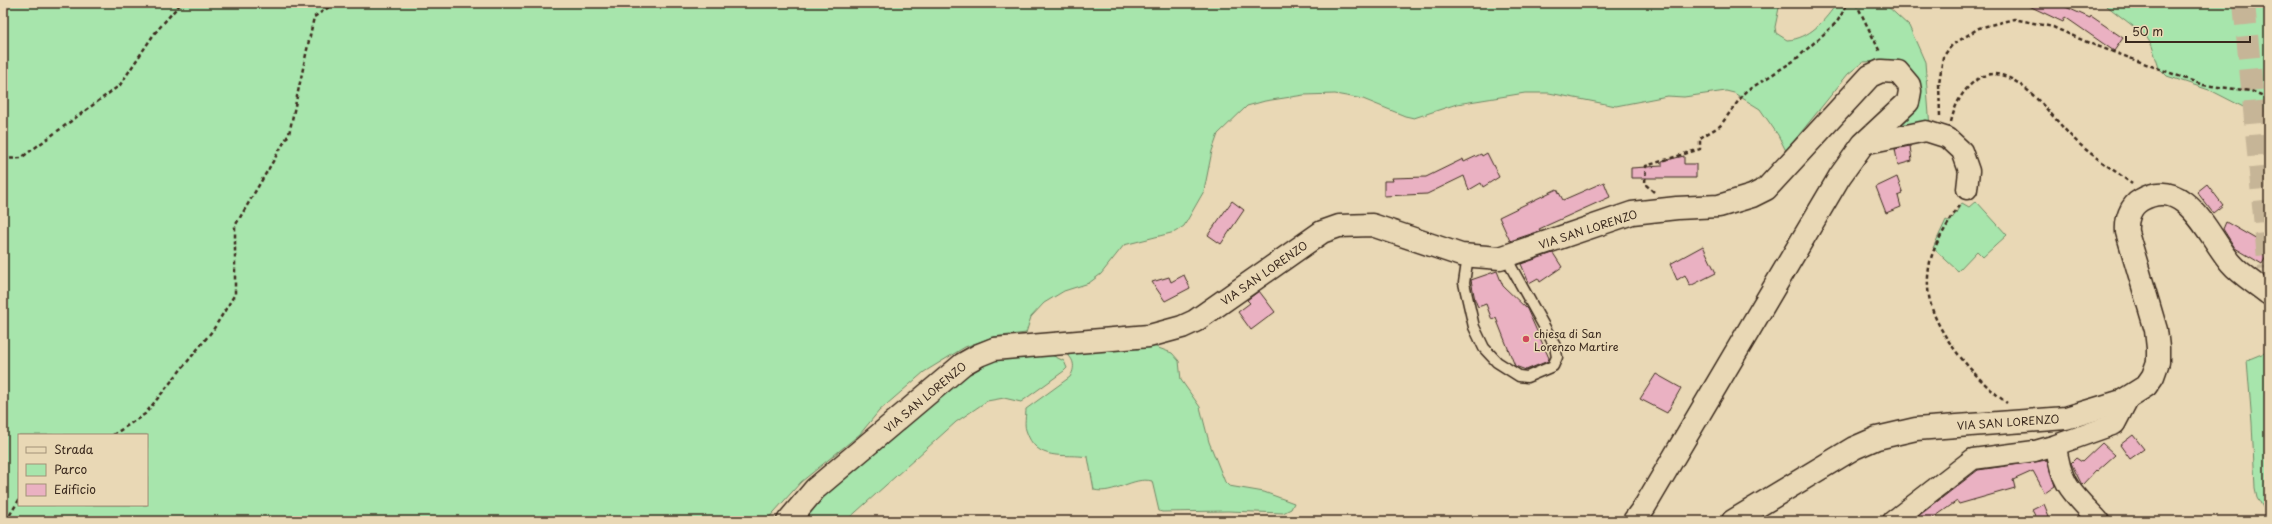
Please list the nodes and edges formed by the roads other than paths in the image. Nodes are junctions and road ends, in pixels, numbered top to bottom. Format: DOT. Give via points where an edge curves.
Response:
graph roads {
  1 [pos="1863,144"];
  2 [pos="1967,189"];
  3 [pos="1468,256"];
  4 [pos="1505,256"];
  5 [pos="2266,290"];
  6 [pos="2129,397"];
  7 [pos="2056,444"];
  8 [pos="788,521"];
  9 [pos="1634,521"];
  10 [pos="1733,521"];
  11 [pos="1893,521"];
  12 [pos="2099,521"];
  1 -- 2 [label="street" via="1926,131 1942,136 1962,151 1969,171"];
  1 -- 4 [label="street, VIA SAN LORENZO" via="1890,117 1902,110 1910,97 1906,80 1898,72 1875,72 1870,76 1766,188 1730,204 1632,213"];
  1 -- 9 [label="street" via="1840,176"];
  3 -- 4 [label="street, VIA SAN LORENZO" via="1492,259"];
  3 -- 4 [label="lane" via="1464,283 1474,327 1484,348 1498,362 1519,376 1527,377 1553,366 1557,357 1555,346"];
  3 -- 8 [label="street, VIA SAN LORENZO" via="1372,225 1339,226 1322,232 1195,321 1182,327 1149,336 994,349 963,364 815,489"];
  5 -- 6 [label="street, VIA SAN LORENZO" via="2232,265 2198,213 2184,201 2167,195 2148,197 2135,205 2126,221 2127,232 2156,330 2158,362 2146,386"];
  6 -- 7 [label="street" via="2115,424"];
  6 -- 10 [label="street, VIA SAN LORENZO" via="2066,418 1916,429 1877,438 1854,448"];
  7 -- 11 [label="street" via="2035,451 1973,459"];
  7 -- 12 [label="street" via="2059,465 2066,485"];
}
